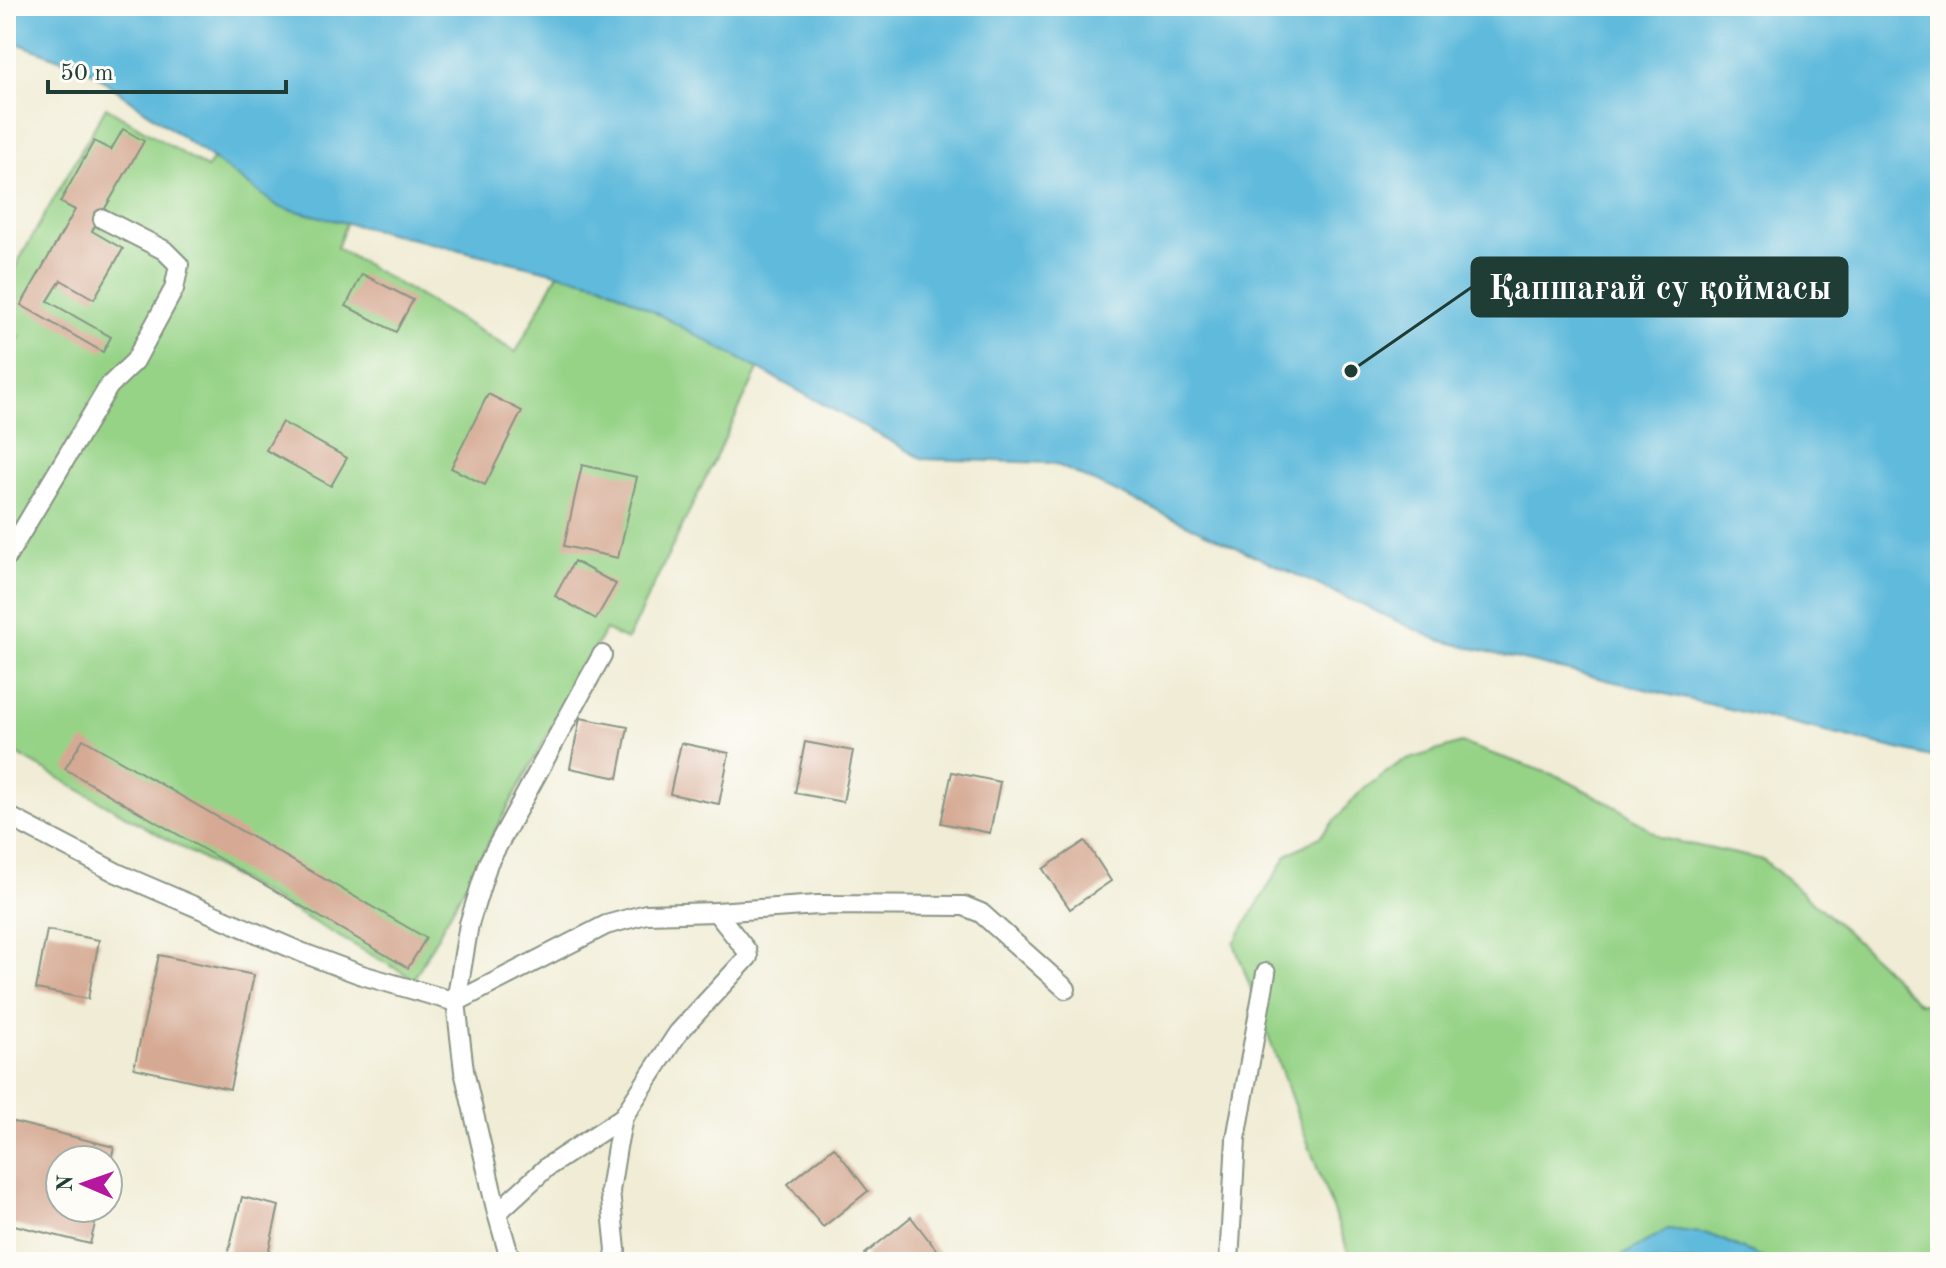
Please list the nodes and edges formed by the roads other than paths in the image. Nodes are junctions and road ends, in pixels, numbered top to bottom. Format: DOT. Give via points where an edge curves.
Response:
graph roads {
  1 [pos="103,219"];
  2 [pos="6,558"];
  3 [pos="602,655"];
  4 [pos="6,815"];
  5 [pos="716,912"];
  6 [pos="1266,973"];
  7 [pos="1066,989"];
  8 [pos="456,1002"];
  9 [pos="623,1117"];
  10 [pos="497,1213"];
  11 [pos="511,1262"];
  12 [pos="614,1262"];
  13 [pos="1229,1262"];
  1 -- 2 [label="lane" via="164,250 179,265 174,289 135,361 109,386"];
  3 -- 8 [label="lane" via="488,863 469,924"];
  4 -- 8 [label="lane" via="117,873 303,953"];
  5 -- 7 [label="lane" via="818,905 964,906 981,913"];
  5 -- 8 [label="lane" via="646,914 606,925"];
  5 -- 9 [label="lane" via="748,957 678,1033"];
  6 -- 13 [label="lane" via="1236,1139"];
  8 -- 10 [label="lane" via="464,1071"];
  9 -- 10 [label="lane" via="547,1167"];
  9 -- 12 [label="lane" via="610,1191"];
  10 -- 11 [label="lane"];
}
